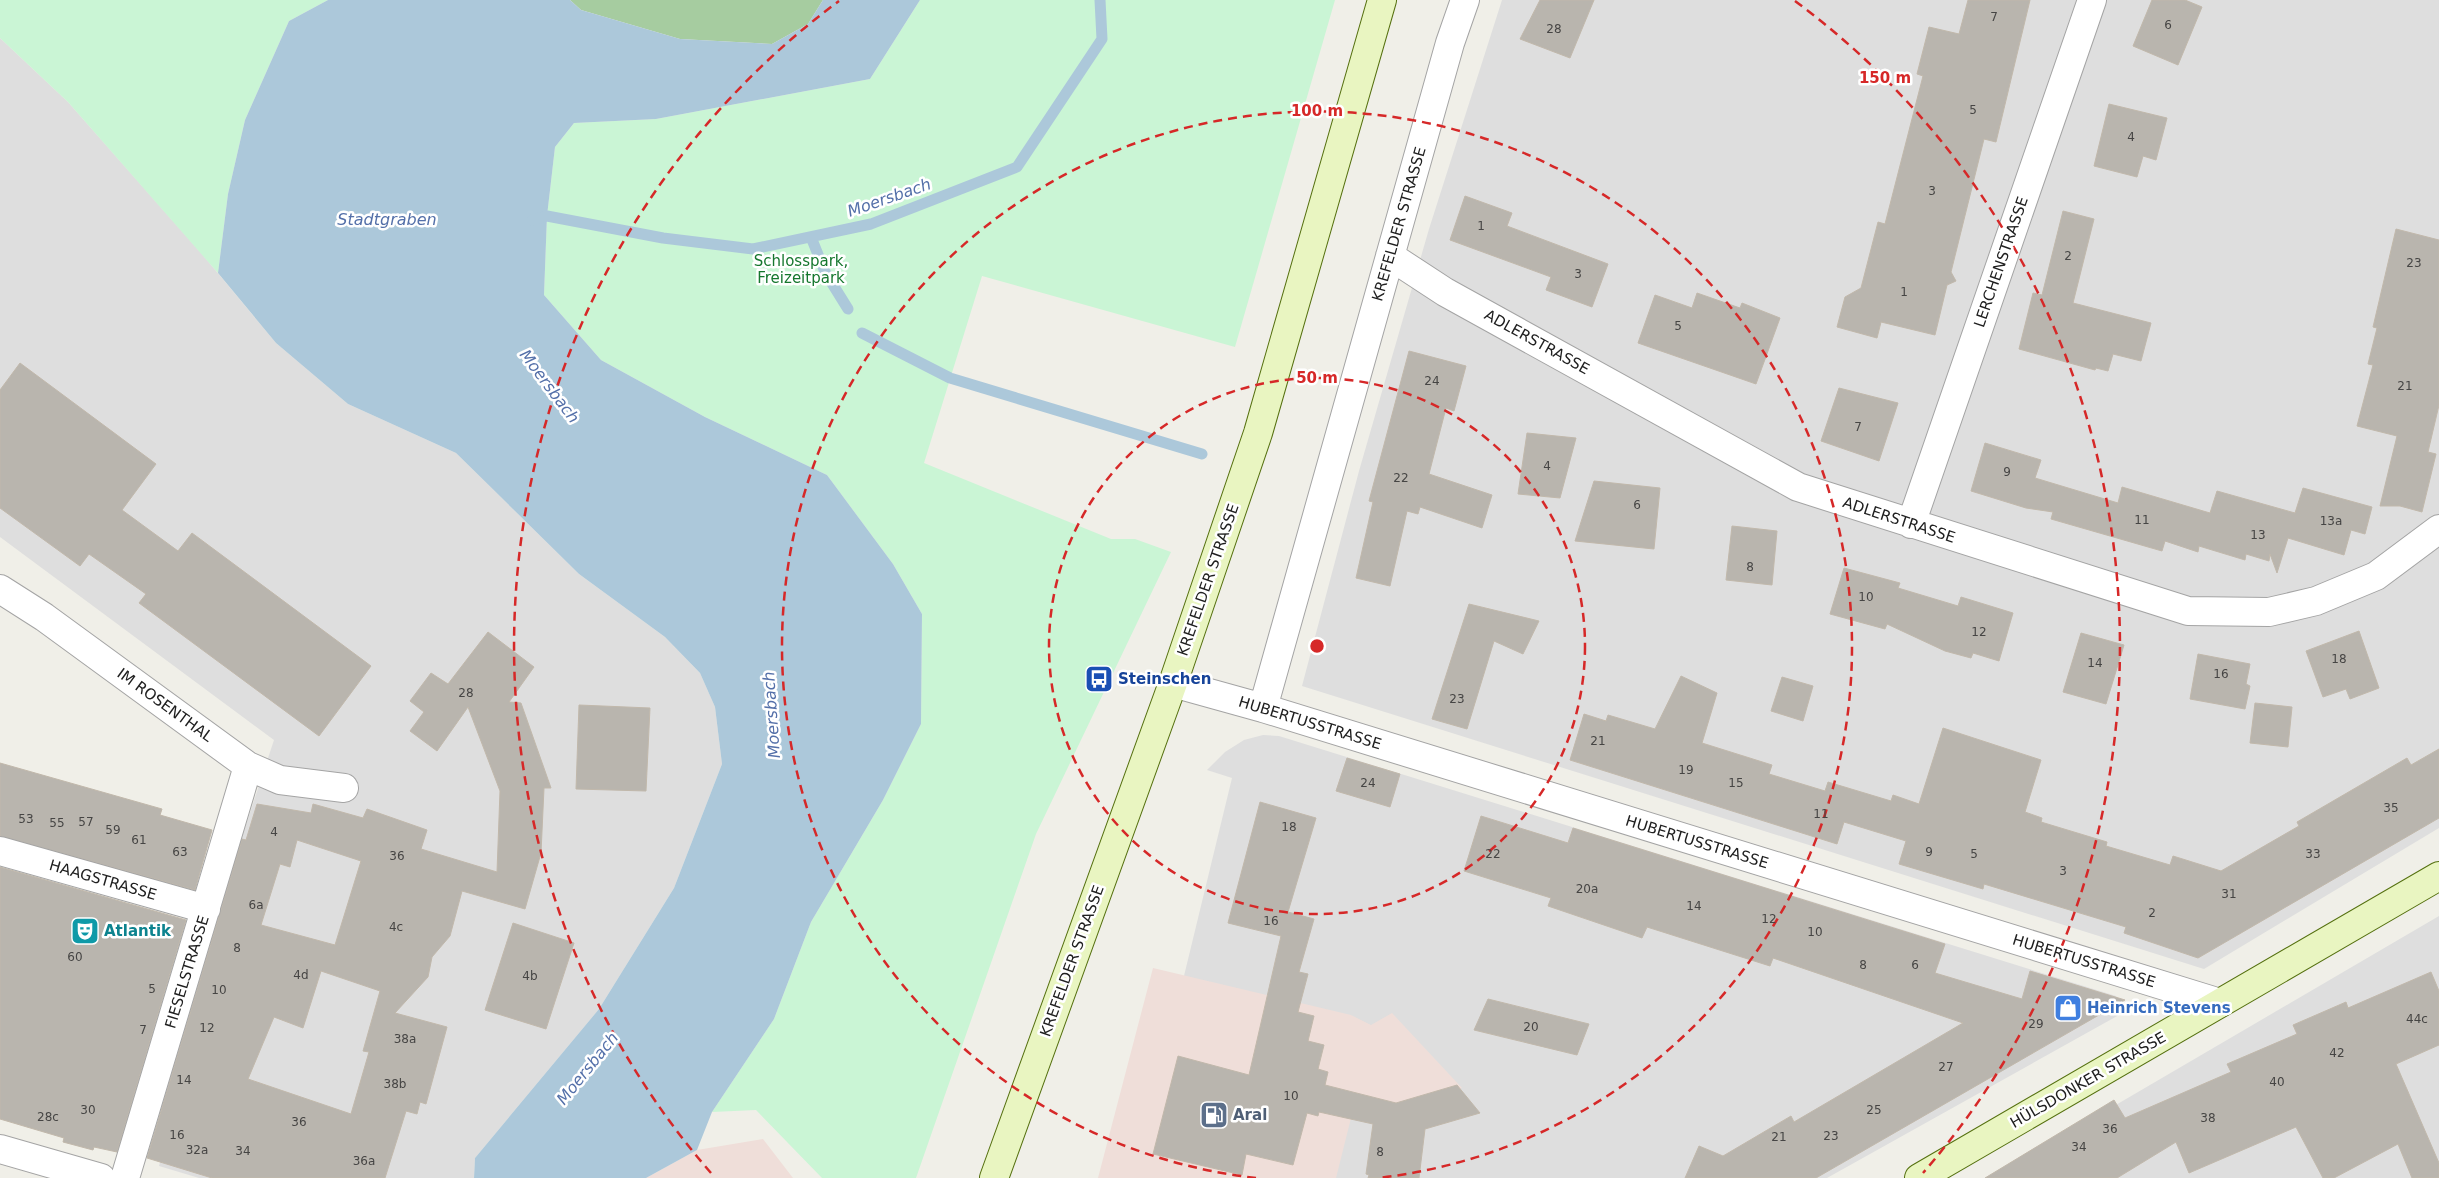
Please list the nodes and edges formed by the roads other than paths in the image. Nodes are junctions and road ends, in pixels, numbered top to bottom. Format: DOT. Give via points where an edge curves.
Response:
graph roads {
  1 [pos="1382,0"];
  2 [pos="1465,0"];
  3 [pos="2092,0"];
  4 [pos="1390,256"];
  5 [pos="1911,524"];
  6 [pos="2439,529"];
  7 [pos="0,589"];
  8 [pos="1173,683"];
  9 [pos="1263,708"];
  10 [pos="248,766"];
  11 [pos="344,788"];
  12 [pos="0,851"];
  13 [pos="2439,876"];
  14 [pos="206,909"];
  15 [pos="2220,1003"];
  16 [pos="0,1149"];
  17 [pos="101,1178"];
  18 [pos="126,1178"];
  19 [pos="994,1178"];
  20 [pos="1919,1178"];
  1 -- 8 [label="main road, KREFELDER STRASSE" via="1258,433"];
  2 -- 4 [label="street, KREFELDER STRASSE"];
  3 -- 5 [label="street, LERCHENSTRASSE"];
  4 -- 5 [label="street, ADLERSTRASSE" via="1445,292 1798,487"];
  4 -- 9 [label="street, KREFELDER STRASSE"];
  5 -- 6 [label="street, ADLERSTRASSE" via="2188,611 2269,612 2316,601 2376,576"];
  7 -- 10 [label="street, IM ROSENTHAL" via="44,617"];
  8 -- 9 [label="street, HUBERTUSSTRASSE"];
  8 -- 19 [label="main road, KREFELDER STRASSE"];
  9 -- 15 [label="street, HUBERTUSSTRASSE"];
  10 -- 11 [label="street, IM ROSENTHAL" via="280,780"];
  10 -- 14 [label="street, FIESELSTRASSE"];
  12 -- 14 [label="street, HAAGSTRASSE"];
  13 -- 15 [label="main road, HÜLSDONKER STRASSE"];
  14 -- 18 [label="street, FIESELSTRASSE"];
  15 -- 20 [label="main road, HÜLSDONKER STRASSE"];
  16 -- 17 [label="street"];
}
